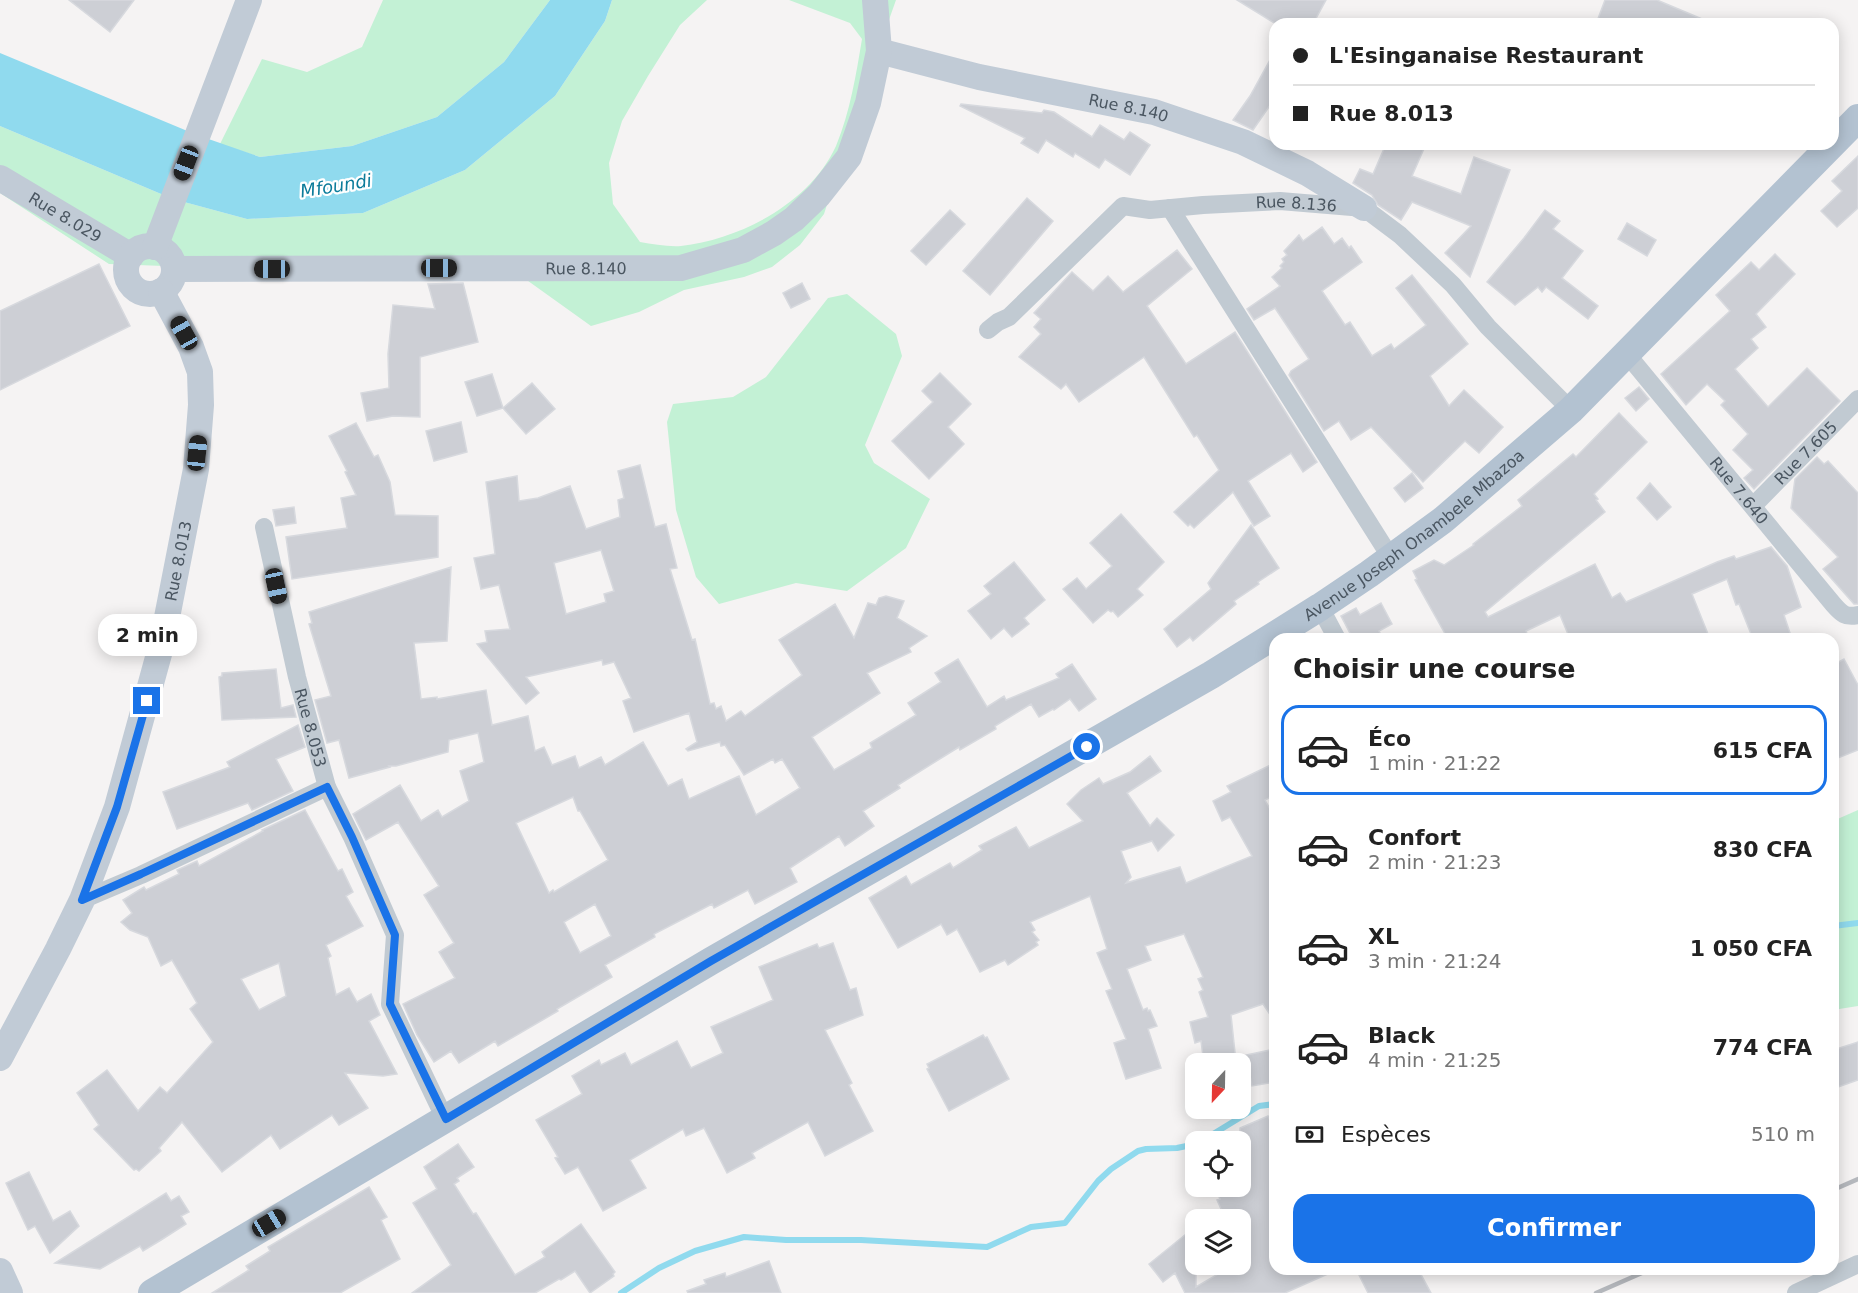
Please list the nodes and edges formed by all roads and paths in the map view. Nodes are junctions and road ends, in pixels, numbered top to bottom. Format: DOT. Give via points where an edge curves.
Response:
graph roads {
  1 [pos="249,0"];
  2 [pos="875,0"];
  3 [pos="879,51"];
  4 [pos="1858,118"];
  5 [pos="1839,137"];
  6 [pos="1826,150"];
  7 [pos="0,178"];
  8 [pos="1170,208"];
  9 [pos="1364,208"];
  10 [pos="155,247"];
  11 [pos="130,256"];
  12 [pos="174,269"];
  13 [pos="161,291"];
  14 [pos="988,330"];
  15 [pos="1626,353"];
  16 [pos="1858,399"];
  17 [pos="1571,410"];
  18 [pos="1753,506"];
  19 [pos="264,527"];
  20 [pos="1391,558"];
  21 [pos="1320,607"];
  22 [pos="1858,615"];
  23 [pos="1278,633"];
  24 [pos="1334,633"];
  25 [pos="1269,639"];
  26 [pos="327,787"];
  27 [pos="82,900"];
  28 [pos="0,1058"];
  29 [pos="446,1119"];
  30 [pos="1858,1264"];
  31 [pos="0,1271"];
  32 [pos="1839,1273"];
  33 [pos="1834,1275"];
  34 [pos="10,1293"];
  35 [pos="152,1293"];
  36 [pos="1796,1293"];
  1 -- 10 [label="main road"];
  2 -- 3 [label="main road, Rue 8.140"];
  3 -- 9 [label="main road, Rue 8.140" via="979,77 1154,112 1244,142 1307,173"];
  3 -- 12 [label="main road, Rue 8.140" via="868,103 849,157 794,219 743,250 681,268"];
  4 -- 5 [label="main road, Avenue Joseph Onambele Mbazoa"];
  6 -- 15 [label="main road, Avenue Joseph Onambele Mbazoa"];
  7 -- 11 [label="main road, Rue 8.029"];
  8 -- 9 [label="street, Rue 8.136" via="1280,201"];
  8 -- 14 [label="street, Rue 8.136" via="1123,206 1009,317"];
  8 -- 20 [label="street"];
  9 -- 17 [label="street" via="1401,235 1453,285 1488,327"];
  10 -- 11 [label="main road" via="138,249"];
  10 -- 12 [label="main road" via="168,254"];
  11 -- 13 [label="main road" via="126,267 132,287 152,295"];
  12 -- 13 [label="main road" via="170,284"];
  13 -- 27 [label="main road, Rue 8.013" via="200,372 196,469 162,643 142,720 117,807"];
  15 -- 17 [label="main road, Avenue Joseph Onambele Mbazoa"];
  15 -- 18 [label="street, Rue 7.640"];
  16 -- 18 [label="street, Rue 7.605"];
  17 -- 20 [label="main road, Avenue Joseph Onambele Mbazoa" via="1452,513"];
  18 -- 22 [label="street, Rue 7.640" via="1843,615"];
  19 -- 26 [label="street, Rue 8.053" via="297,676"];
  20 -- 21 [label="main road, Avenue Joseph Onambele Mbazoa"];
  21 -- 23 [label="main road, Avenue Joseph Onambele Mbazoa"];
  21 -- 24 [label="street"];
  25 -- 29 [label="main road, Avenue Joseph Onambele Mbazoa"];
  26 -- 27 [label="street"];
  26 -- 29 [label="street, Rue 8.053" via="395,935 390,1004"];
  27 -- 28 [label="main road, Rue 8.013"];
  29 -- 35 [label="main road, Avenue Joseph Onambele Mbazoa"];
  30 -- 32 [label="street"];
  31 -- 34 [label="main road"];
  33 -- 36 [label="street"];
}
